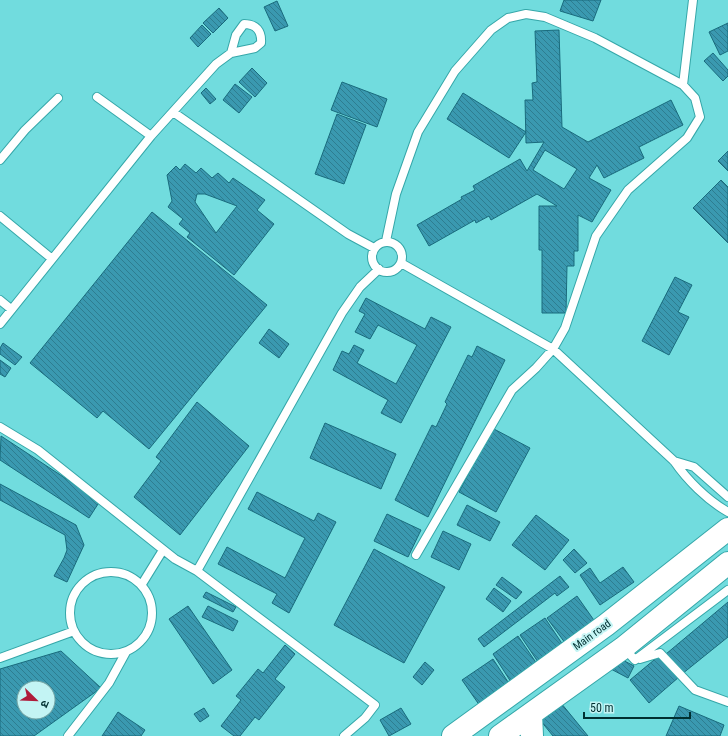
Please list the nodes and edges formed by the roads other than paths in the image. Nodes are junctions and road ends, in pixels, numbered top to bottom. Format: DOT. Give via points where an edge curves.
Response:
graph roads {
  1 [pos="693,0"];
  2 [pos="231,53"];
  3 [pos="683,85"];
  4 [pos="97,97"];
  5 [pos="58,98"];
  6 [pos="173,112"];
  7 [pos="151,136"];
  8 [pos="0,160"];
  9 [pos="0,216"];
  10 [pos="386,241"];
  11 [pos="374,248"];
  12 [pos="51,258"];
  13 [pos="401,263"];
  14 [pos="379,269"];
  15 [pos="0,300"];
  16 [pos="11,310"];
  17 [pos="0,324"];
  18 [pos="553,349"];
  19 [pos="0,427"];
  20 [pos="674,461"];
  21 [pos="728,497"];
  22 [pos="728,512"];
  23 [pos="728,529"];
  24 [pos="163,550"];
  25 [pos="416,555"];
  26 [pos="728,563"];
  27 [pos="197,571"];
  28 [pos="142,584"];
  29 [pos="728,590"];
  30 [pos="74,631"];
  31 [pos="126,652"];
  32 [pos="629,654"];
  33 [pos="0,658"];
  34 [pos="728,702"];
  35 [pos="531,714"];
  36 [pos="461,734"];
  37 [pos="68,736"];
  38 [pos="344,736"];
  39 [pos="500,736"];
  40 [pos="532,736"];
  1 -- 3 [label="lane"];
  2 -- 6 [label="lane" via="216,64"];
  3 -- 10 [label="lane" via="595,38 545,17 526,14 508,18 491,30 455,71 418,132 396,194"];
  3 -- 18 [label="lane" via="695,98 700,117 687,138 628,190 596,236 570,318"];
  4 -- 7 [label="lane"];
  5 -- 8 [label="lane" via="25,130"];
  6 -- 7 [label="lane"];
  6 -- 11 [label="lane" via="348,234"];
  7 -- 12 [label="lane"];
  9 -- 12 [label="lane"];
  10 -- 11 [label="lane"];
  10 -- 13 [label="lane" via="391,241 399,247 403,256"];
  11 -- 14 [label="lane" via="373,264"];
  12 -- 16 [label="lane"];
  13 -- 14 [label="lane" via="392,272"];
  13 -- 18 [label="lane"];
  14 -- 27 [label="lane" via="360,287 342,313"];
  15 -- 16 [label="lane"];
  16 -- 17 [label="lane"];
  18 -- 20 [label="lane"];
  18 -- 25 [label="lane" via="512,390"];
  19 -- 24 [label="lane" via="38,450"];
  20 -- 21 [label="lane" via="694,467"];
  20 -- 22 [label="lane" via="684,476"];
  23 -- 36 [label="main road, Main road"];
  24 -- 27 [label="lane"];
  24 -- 28 [label="lane"];
  26 -- 32 [label="main road"];
  27 -- 38 [label="lane" via="375,705 365,718"];
  28 -- 30 [label="lane" via="131,576 117,571 103,571 90,576 79,585 72,598 69,611"];
  28 -- 31 [label="lane" via="149,595 152,622 138,645"];
  29 -- 32 [label="lane"];
  30 -- 31 [label="lane" via="77,638 87,647 99,653"];
  30 -- 33 [label="lane"];
  31 -- 37 [label="lane" via="110,682"];
  32 -- 34 [label="lane" via="660,653 695,690"];
  32 -- 35 [label="main road"];
  35 -- 39 [label="main road"];
  35 -- 40 [label="main road"];
}
